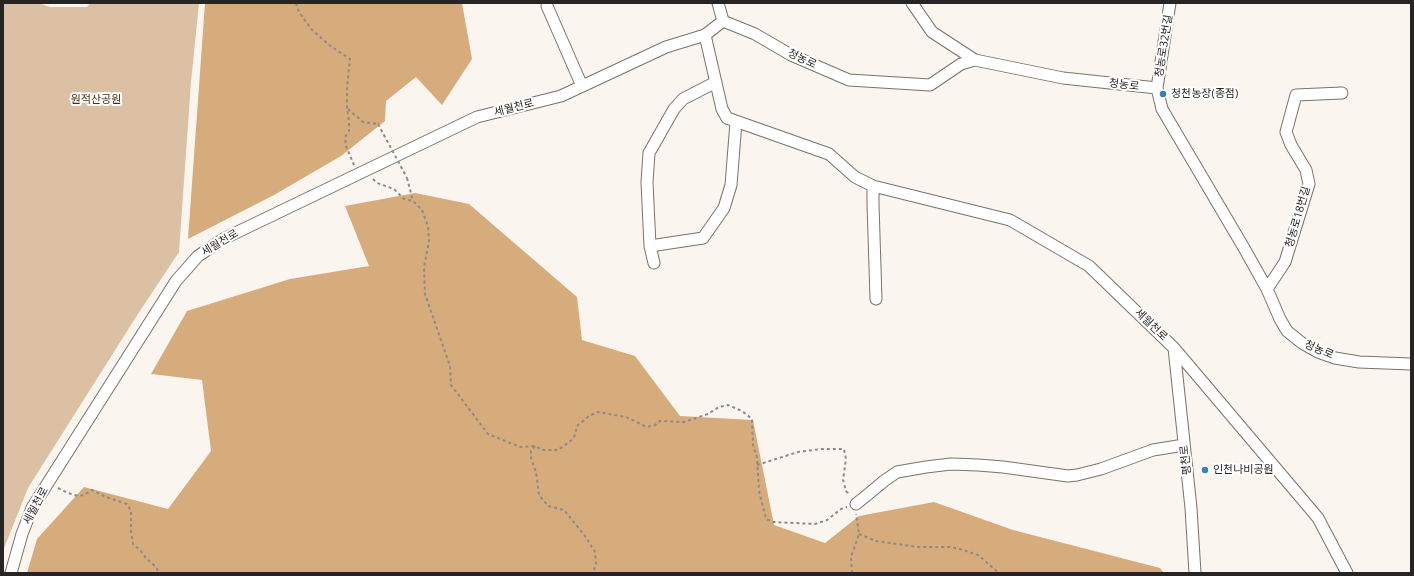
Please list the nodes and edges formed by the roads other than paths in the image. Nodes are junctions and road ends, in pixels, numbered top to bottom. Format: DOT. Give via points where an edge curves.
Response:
graph roads {
  1 [pos="718,3"];
  2 [pos="912,3"];
  3 [pos="1170,3"];
  4 [pos="547,6"];
  5 [pos="723,21"];
  6 [pos="706,35"];
  7 [pos="975,60"];
  8 [pos="716,82"];
  9 [pos="582,86"];
  10 [pos="1157,88"];
  11 [pos="1342,93"];
  12 [pos="736,122"];
  13 [pos="873,186"];
  14 [pos="650,246"];
  15 [pos="654,263"];
  16 [pos="1267,289"];
  17 [pos="876,298"];
  18 [pos="1174,348"];
  19 [pos="1411,364"];
  20 [pos="1184,445"];
  21 [pos="856,504"];
  22 [pos="8,570"];
  23 [pos="1195,573"];
  24 [pos="1347,573"];
  1 -- 5 [label="street"];
  2 -- 7 [label="street" via="932,32"];
  3 -- 10 [label="street, 청농로32번길"];
  4 -- 9 [label="street"];
  5 -- 6 [label="street, 세월천로"];
  5 -- 7 [label="street, 청농로" via="849,80 930,85 961,64"];
  6 -- 8 [label="street, 세월천로"];
  6 -- 9 [label="street, 세월천로" via="666,47"];
  7 -- 10 [label="street, 청농로" via="1064,78"];
  8 -- 12 [label="street, 세월천로" via="722,109 727,118"];
  8 -- 14 [label="street" via="683,99 674,109 649,153 647,182"];
  9 -- 22 [label="street, 세월천로" via="561,96 478,117 225,238 198,256 176,281 32,508"];
  10 -- 16 [label="street, 청농로" via="1162,109"];
  11 -- 16 [label="street, 청농로18번길" via="1296,95 1286,132 1306,170 1309,184 1285,262"];
  12 -- 13 [label="street, 세월천로" via="829,154 855,177"];
  12 -- 14 [label="street" via="731,185 724,208 703,238"];
  13 -- 17 [label="street"];
  13 -- 18 [label="street, 세월천로" via="1010,220 1089,266"];
  14 -- 15 [label="street"];
  16 -- 19 [label="street, 청농로" via="1287,330 1302,344 1335,358 1359,362"];
  18 -- 20 [label="street, 평천로"];
  18 -- 24 [label="street, 세월천로" via="1318,518"];
  20 -- 21 [label="street" via="1153,450 1101,469 1068,476 978,465 951,464 919,468 897,472"];
  20 -- 23 [label="street, 평천로"];
}
